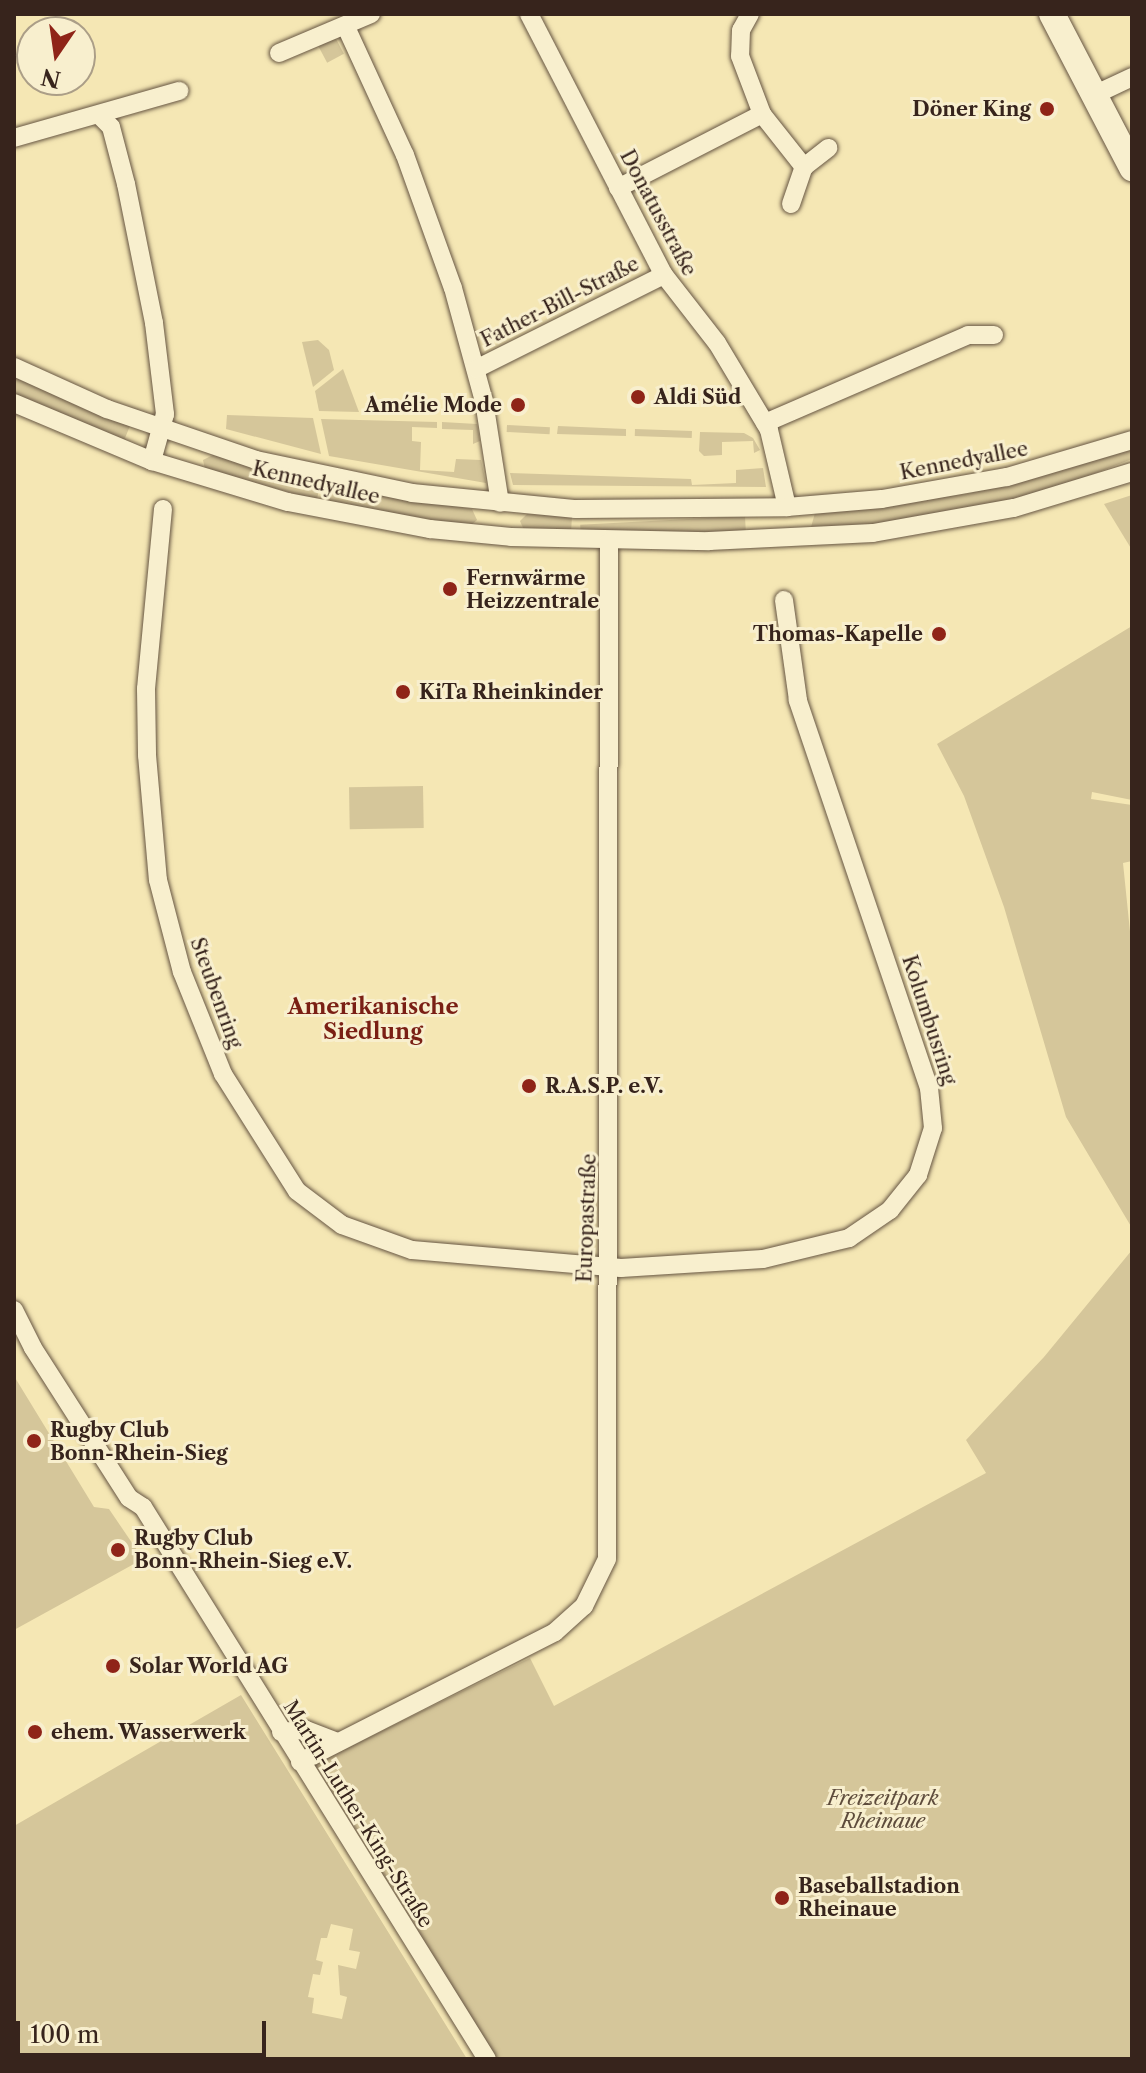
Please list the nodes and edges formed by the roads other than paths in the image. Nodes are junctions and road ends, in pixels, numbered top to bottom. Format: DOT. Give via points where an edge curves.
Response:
graph roads {
  1 [pos="371,14"];
  2 [pos="529,14"];
  3 [pos="750,14"];
  4 [pos="1052,14"];
  5 [pos="346,27"];
  6 [pos="279,53"];
  7 [pos="1132,77"];
  8 [pos="179,91"];
  9 [pos="1094,95"];
  10 [pos="762,114"];
  11 [pos="101,117"];
  12 [pos="14,138"];
  13 [pos="828,148"];
  14 [pos="804,167"];
  15 [pos="1132,168"];
  16 [pos="618,188"];
  17 [pos="791,204"];
  18 [pos="664,275"];
  19 [pos="994,335"];
  20 [pos="14,367"];
  21 [pos="476,369"];
  22 [pos="14,403"];
  23 [pos="765,423"];
  24 [pos="161,430"];
  25 [pos="1132,440"];
  26 [pos="194,441"];
  27 [pos="152,461"];
  28 [pos="185,471"];
  29 [pos="1132,472"];
  30 [pos="501,503"];
  31 [pos="786,507"];
  32 [pos="163,509"];
  33 [pos="486,535"];
  34 [pos="511,537"];
  35 [pos="802,538"];
  36 [pos="772,539"];
  37 [pos="609,542"];
  38 [pos="784,600"];
  39 [pos="609,1264"];
  40 [pos="14,1310"];
  41 [pos="281,1732"];
  42 [pos="338,1742"];
  43 [pos="300,1762"];
  44 [pos="487,2059"];
  1 -- 5 [label="street"];
  2 -- 16 [label="street, Donatusstraße"];
  3 -- 10 [label="street" via="741,30 740,56"];
  4 -- 9 [label="main road"];
  5 -- 6 [label="street"];
  5 -- 21 [label="street" via="430,222"];
  7 -- 9 [label="street"];
  8 -- 11 [label="street"];
  9 -- 15 [label="main road"];
  10 -- 14 [label="street"];
  10 -- 16 [label="street"];
  11 -- 12 [label="street"];
  11 -- 24 [label="street" via="111,127 143,262 159,361"];
  13 -- 14 [label="street"];
  14 -- 17 [label="street"];
  16 -- 18 [label="street, Donatusstraße"];
  18 -- 21 [label="street, Father-Bill-Straße"];
  18 -- 23 [label="street, Donatusstraße" via="717,343"];
  19 -- 23 [label="street" via="968,335"];
  20 -- 24 [label="street, Kennedyallee"];
  21 -- 30 [label="street"];
  22 -- 27 [label="street, Kennedyallee"];
  23 -- 31 [label="street, Donatusstraße"];
  24 -- 26 [label="street, Kennedyallee"];
  24 -- 27 [label="street"];
  25 -- 31 [label="street, Kennedyallee" via="993,480 882,499"];
  26 -- 28 [label="street"];
  26 -- 30 [label="street, Kennedyallee" via="366,485"];
  27 -- 28 [label="street, Kennedyallee"];
  28 -- 33 [label="street, Kennedyallee" via="341,513"];
  29 -- 35 [label="street, Kennedyallee" via="942,524"];
  30 -- 31 [label="street, Kennedyallee" via="613,510"];
  30 -- 33 [label="street"];
  30 -- 34 [label="street"];
  31 -- 35 [label="street"];
  31 -- 36 [label="street"];
  32 -- 39 [label="street, Steubenring" via="146,689 158,880 206,1039 249,1121 281,1170 316,1209 376,1239 412,1250"];
  33 -- 34 [label="street, Kennedyallee"];
  34 -- 37 [label="street, Kennedyallee"];
  35 -- 36 [label="street, Kennedyallee"];
  36 -- 37 [label="street, Kennedyallee"];
  37 -- 39 [label="street, Europastraße"];
  38 -- 39 [label="street, Kolumbusring" via="798,700 929,1088 931,1144 918,1175 898,1201 849,1238 763,1259"];
  39 -- 42 [label="street, Europastraße" via="610,1535 597,1584 573,1618 555,1632"];
  40 -- 41 [label="street, Martin-Luther-King-Straße" via="33,1348 129,1498 143,1507"];
  41 -- 42 [label="street" via="306,1730"];
  41 -- 43 [label="street, Martin-Luther-King-Straße"];
  42 -- 43 [label="street, Europastraße"];
  43 -- 44 [label="street, Martin-Luther-King-Straße"];
}
